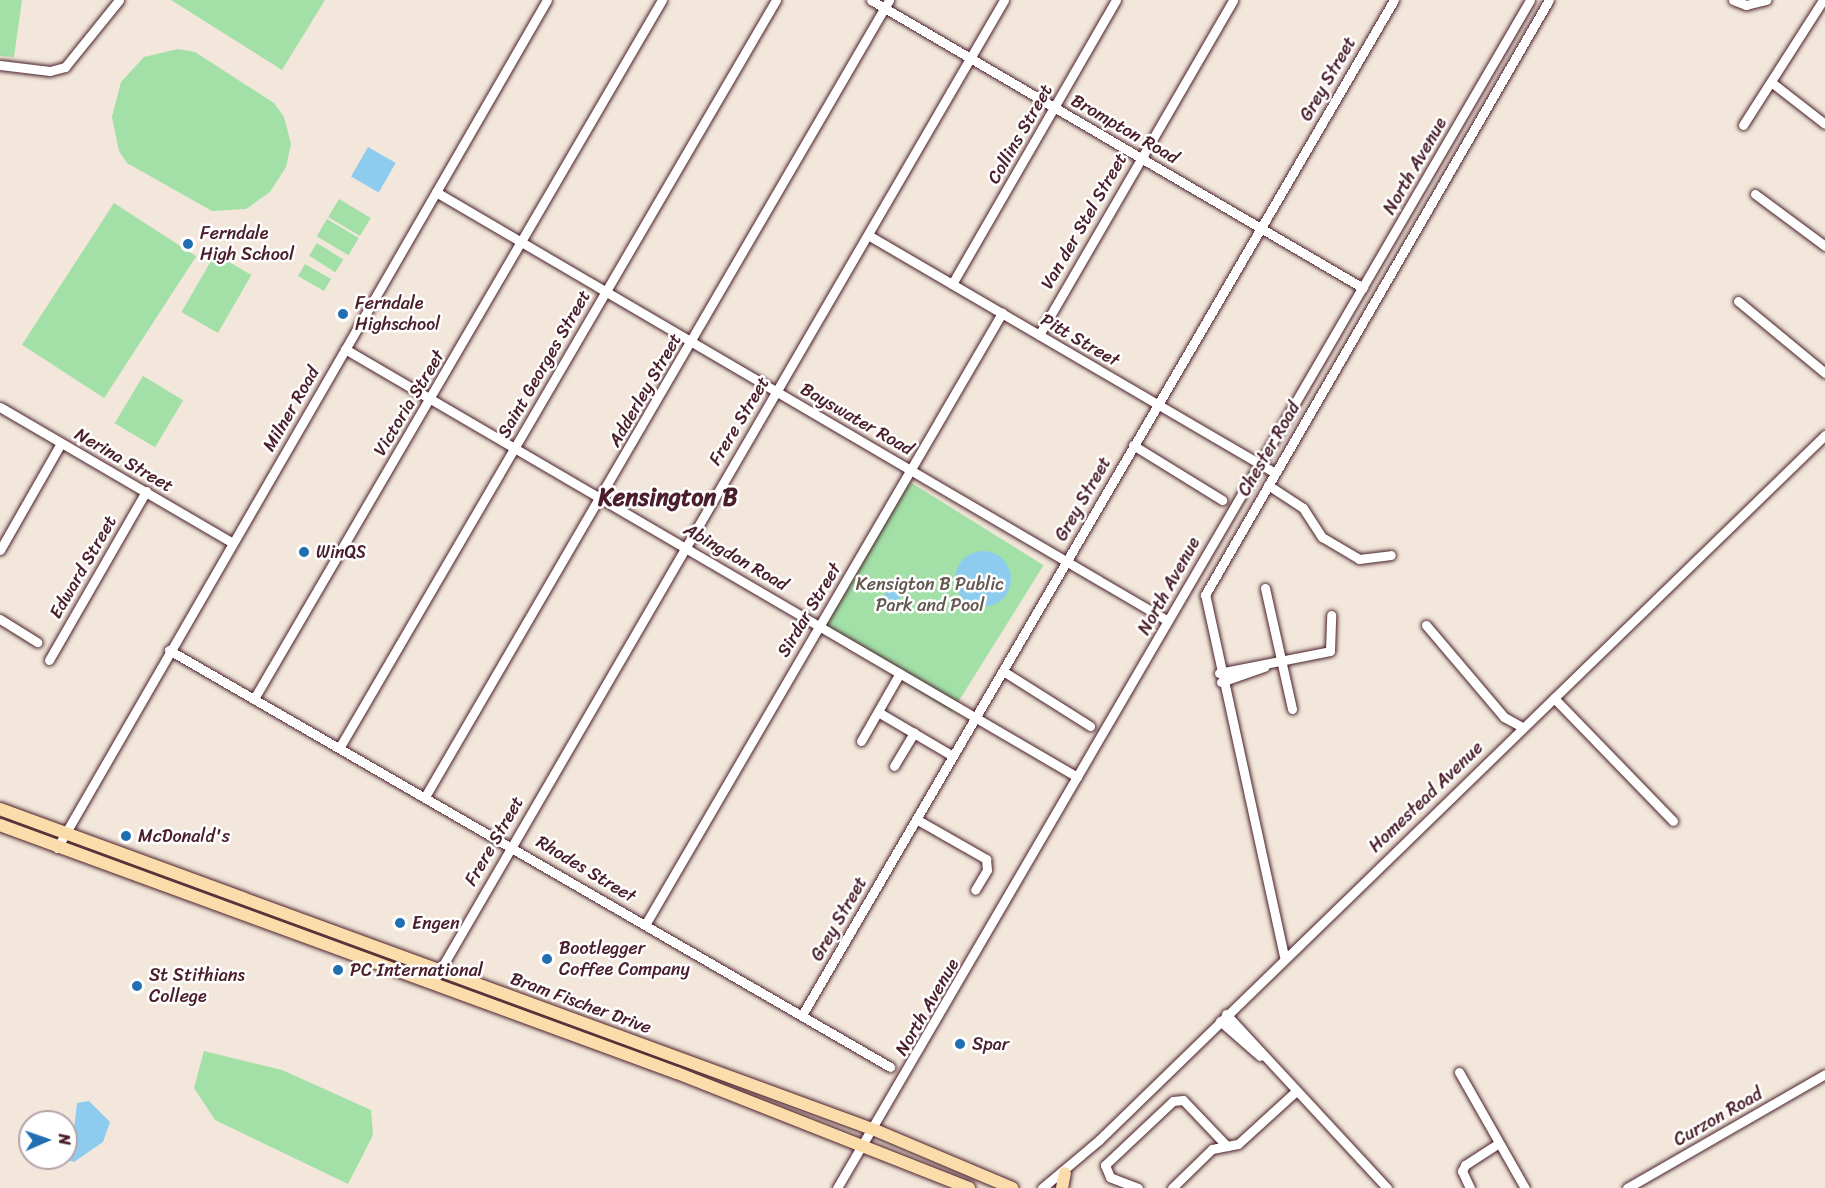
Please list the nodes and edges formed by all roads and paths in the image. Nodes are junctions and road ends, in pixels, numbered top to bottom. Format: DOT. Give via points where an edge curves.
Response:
graph roads {
  1 [pos="119,0"];
  2 [pos="547,0"];
  3 [pos="662,0"];
  4 [pos="776,0"];
  5 [pos="870,0"];
  6 [pos="1004,0"];
  7 [pos="1116,0"];
  8 [pos="1233,0"];
  9 [pos="1394,0"];
  10 [pos="1530,0"];
  11 [pos="1549,0"];
  12 [pos="1733,0"];
  13 [pos="1766,0"];
  14 [pos="1819,1"];
  15 [pos="887,4"];
  16 [pos="970,58"];
  17 [pos="0,65"];
  18 [pos="1771,82"];
  19 [pos="1054,107"];
  20 [pos="1825,124"];
  21 [pos="1743,125"];
  22 [pos="1141,156"];
  23 [pos="436,192"];
  24 [pos="1755,194"];
  25 [pos="1261,228"];
  26 [pos="868,235"];
  27 [pos="522,243"];
  28 [pos="1825,246"];
  29 [pos="952,284"];
  30 [pos="1363,288"];
  31 [pos="605,291"];
  32 [pos="1738,301"];
  33 [pos="1002,313"];
  34 [pos="1039,335"];
  35 [pos="692,342"];
  36 [pos="345,349"];
  37 [pos="1825,373"];
  38 [pos="776,391"];
  39 [pos="430,398"];
  40 [pos="1157,404"];
  41 [pos="0,407"];
  42 [pos="1825,435"];
  43 [pos="61,443"];
  44 [pos="1133,445"];
  45 [pos="515,447"];
  46 [pos="1257,463"];
  47 [pos="912,470"];
  48 [pos="1275,473"];
  49 [pos="1268,485"];
  50 [pos="146,491"];
  51 [pos="600,499"];
  52 [pos="1222,500"];
  53 [pos="231,542"];
  54 [pos="684,546"];
  55 [pos="0,550"];
  56 [pos="1391,555"];
  57 [pos="1067,561"];
  58 [pos="1265,588"];
  59 [pos="1331,615"];
  60 [pos="0,619"];
  61 [pos="1168,621"];
  62 [pos="819,625"];
  63 [pos="1426,625"];
  64 [pos="38,642"];
  65 [pos="169,650"];
  66 [pos="49,660"];
  67 [pos="1279,662"];
  68 [pos="1003,671"];
  69 [pos="900,673"];
  70 [pos="1220,677"];
  71 [pos="255,697"];
  72 [pos="1554,699"];
  73 [pos="1292,710"];
  74 [pos="878,712"];
  75 [pos="976,717"];
  76 [pos="1090,726"];
  77 [pos="1522,727"];
  78 [pos="914,733"];
  79 [pos="861,741"];
  80 [pos="341,745"];
  81 [pos="953,756"];
  82 [pos="894,766"];
  83 [pos="1077,777"];
  84 [pos="426,795"];
  85 [pos="0,809"];
  86 [pos="916,819"];
  87 [pos="1673,821"];
  88 [pos="0,825"];
  89 [pos="63,834"];
  90 [pos="512,843"];
  91 [pos="57,848"];
  92 [pos="975,890"];
  93 [pos="645,925"];
  94 [pos="1284,956"];
  95 [pos="439,971"];
  96 [pos="432,984"];
  97 [pos="802,1015"];
  98 [pos="1223,1017"];
  99 [pos="890,1067"];
  100 [pos="1459,1072"];
  101 [pos="1825,1074"];
  102 [pos="1295,1092"];
  103 [pos="875,1130"];
  104 [pos="1499,1143"];
  105 [pos="866,1144"];
  106 [pos="1227,1146"];
  107 [pos="1065,1173"];
  108 [pos="1055,1186"];
  109 [pos="837,1188"];
  110 [pos="969,1188"];
  111 [pos="1012,1188"];
  112 [pos="1042,1188"];
  113 [pos="1138,1188"];
  114 [pos="1172,1188"];
  115 [pos="1387,1188"];
  116 [pos="1470,1188"];
  117 [pos="1525,1188"];
  118 [pos="1627,1188"];
  1 -- 17 [label="street" via="65,67 42,70"];
  2 -- 23 [label="street, Milner Road"];
  3 -- 27 [label="street, Victoria Street"];
  4 -- 31 [label="street, Saint Georges Street"];
  5 -- 15 [label="street, Brompton Road"];
  6 -- 16 [label="street, Frere Street"];
  7 -- 19 [label="street, Collins Street"];
  8 -- 22 [label="street, Van der Stel Street"];
  9 -- 25 [label="street, Grey Street"];
  10 -- 30 [label="street, North Avenue"];
  11 -- 48 [label="street, Chester Road"];
  12 -- 13 [label="street" via="1746,5"];
  14 -- 18 [label="street"];
  15 -- 16 [label="street, Brompton Road"];
  15 -- 35 [label="street, Adderley Street"];
  16 -- 19 [label="street, Brompton Road"];
  16 -- 26 [label="street, Frere Street"];
  18 -- 20 [label="street"];
  18 -- 21 [label="street"];
  19 -- 22 [label="street, Brompton Road"];
  19 -- 29 [label="street, Collins Street"];
  22 -- 25 [label="street, Brompton Road"];
  22 -- 34 [label="street, Van der Stel Street"];
  23 -- 27 [label="street, Bayswater Road"];
  23 -- 36 [label="street, Milner Road"];
  24 -- 28 [label="street"];
  25 -- 30 [label="street, Brompton Road"];
  25 -- 40 [label="street, Grey Street"];
  26 -- 29 [label="street, Pitt Street"];
  26 -- 38 [label="street, Frere Street"];
  27 -- 31 [label="street, Bayswater Road"];
  27 -- 39 [label="street, Victoria Street"];
  29 -- 33 [label="street, Pitt Street"];
  30 -- 46 [label="street, North Avenue"];
  31 -- 35 [label="street, Bayswater Road"];
  31 -- 45 [label="street, Saint Georges Street"];
  32 -- 37 [label="street"];
  33 -- 34 [label="street, Pitt Street"];
  33 -- 47 [label="street, Sirdar Street"];
  34 -- 40 [label="street, Pitt Street"];
  35 -- 38 [label="street, Bayswater Road"];
  35 -- 51 [label="street, Adderley Street"];
  36 -- 39 [label="street, Abingdon Road"];
  36 -- 53 [label="street, Milner Road"];
  38 -- 47 [label="street, Bayswater Road"];
  38 -- 54 [label="street, Frere Street"];
  39 -- 45 [label="street, Abingdon Road"];
  39 -- 71 [label="street, Victoria Street"];
  40 -- 44 [label="street, Grey Street"];
  40 -- 46 [label="street, Pitt Street"];
  41 -- 43 [label="street, Nerina Street"];
  42 -- 72 [label="street, Homestead Avenue"];
  43 -- 50 [label="street, Nerina Street"];
  43 -- 55 [label="street"];
  44 -- 52 [label="street"];
  44 -- 57 [label="street, Grey Street"];
  45 -- 51 [label="street, Abingdon Road"];
  45 -- 80 [label="street, Saint Georges Street"];
  46 -- 48 [label="street, Pitt Street"];
  46 -- 61 [label="street, North Avenue"];
  47 -- 57 [label="street, Bayswater Road"];
  47 -- 62 [label="street, Sirdar Street"];
  48 -- 49 [label="street, Chester Road"];
  49 -- 56 [label="street" via="1302,508 1322,537 1359,559"];
  49 -- 70 [label="street, Chester Road" via="1205,595"];
  50 -- 53 [label="street, Nerina Street"];
  50 -- 66 [label="street, Edward Street"];
  51 -- 54 [label="street, Abingdon Road"];
  51 -- 84 [label="street, Adderley Street"];
  53 -- 65 [label="street, Milner Road"];
  54 -- 62 [label="street, Abingdon Road"];
  54 -- 90 [label="street, Frere Street"];
  57 -- 61 [label="street, Bayswater Road"];
  57 -- 68 [label="street, Grey Street"];
  58 -- 67 [label="street"];
  59 -- 67 [label="street" via="1330,651"];
  60 -- 64 [label="street"];
  61 -- 83 [label="street, North Avenue"];
  62 -- 69 [label="street, Abingdon Road"];
  62 -- 93 [label="street, Sirdar Street"];
  63 -- 77 [label="street"];
  65 -- 71 [label="street, Rhodes Street"];
  65 -- 89 [label="street, Milner Road"];
  67 -- 70 [label="street"];
  67 -- 73 [label="street"];
  68 -- 75 [label="street, Grey Street"];
  68 -- 76 [label="street"];
  69 -- 74 [label="street"];
  69 -- 75 [label="street, Abingdon Road"];
  70 -- 94 [label="street, Chester Road"];
  71 -- 80 [label="street, Rhodes Street"];
  72 -- 77 [label="street, Homestead Avenue"];
  72 -- 87 [label="street"];
  74 -- 78 [label="street"];
  74 -- 79 [label="street"];
  75 -- 81 [label="street, Grey Street"];
  75 -- 83 [label="street, Abingdon Road"];
  77 -- 94 [label="street, Homestead Avenue"];
  78 -- 81 [label="street"];
  78 -- 82 [label="street"];
  80 -- 84 [label="street, Rhodes Street"];
  81 -- 86 [label="street, Grey Street"];
  83 -- 103 [label="street, North Avenue"];
  84 -- 90 [label="street, Rhodes Street"];
  85 -- 89 [label="main road, Bram Fischer Drive"];
  86 -- 92 [label="street" via="986,859 987,870"];
  86 -- 97 [label="street, Grey Street"];
  88 -- 91 [label="main road, Bram Fischer Drive"];
  89 -- 91 [label="street, Milner Road"];
  89 -- 95 [label="main road, Bram Fischer Drive"];
  90 -- 93 [label="street, Rhodes Street"];
  90 -- 95 [label="street, Frere Street"];
  91 -- 96 [label="main road, Bram Fischer Drive"];
  93 -- 97 [label="street, Rhodes Street"];
  94 -- 98 [label="street, Homestead Avenue"];
  95 -- 96 [label="street, Frere Street"];
  95 -- 103 [label="main road, Bram Fischer Drive"];
  96 -- 105 [label="main road, Bram Fischer Drive"];
  97 -- 99 [label="street, Rhodes Street"];
  98 -- 102 [label="street"];
  98 -- 107 [label="street, Homestead Avenue"];
  100 -- 104 [label="street"];
  101 -- 118 [label="street, Curzon Road"];
  102 -- 106 [label="street" via="1238,1144"];
  102 -- 115 [label="street"];
  103 -- 105 [label="street, North Avenue"];
  103 -- 111 [label="main road, Bram Fischer Drive"];
  104 -- 116 [label="street" via="1465,1165 1462,1171"];
  104 -- 117 [label="street"];
  105 -- 109 [label="street, North Avenue"];
  105 -- 110 [label="main road, Bram Fischer Drive"];
  106 -- 113 [label="street" via="1183,1101 1173,1101 1105,1165 1110,1177"];
  106 -- 114 [label="street" via="1212,1149"];
  107 -- 108 [label="main road"];
  108 -- 112 [label="street"];
}
